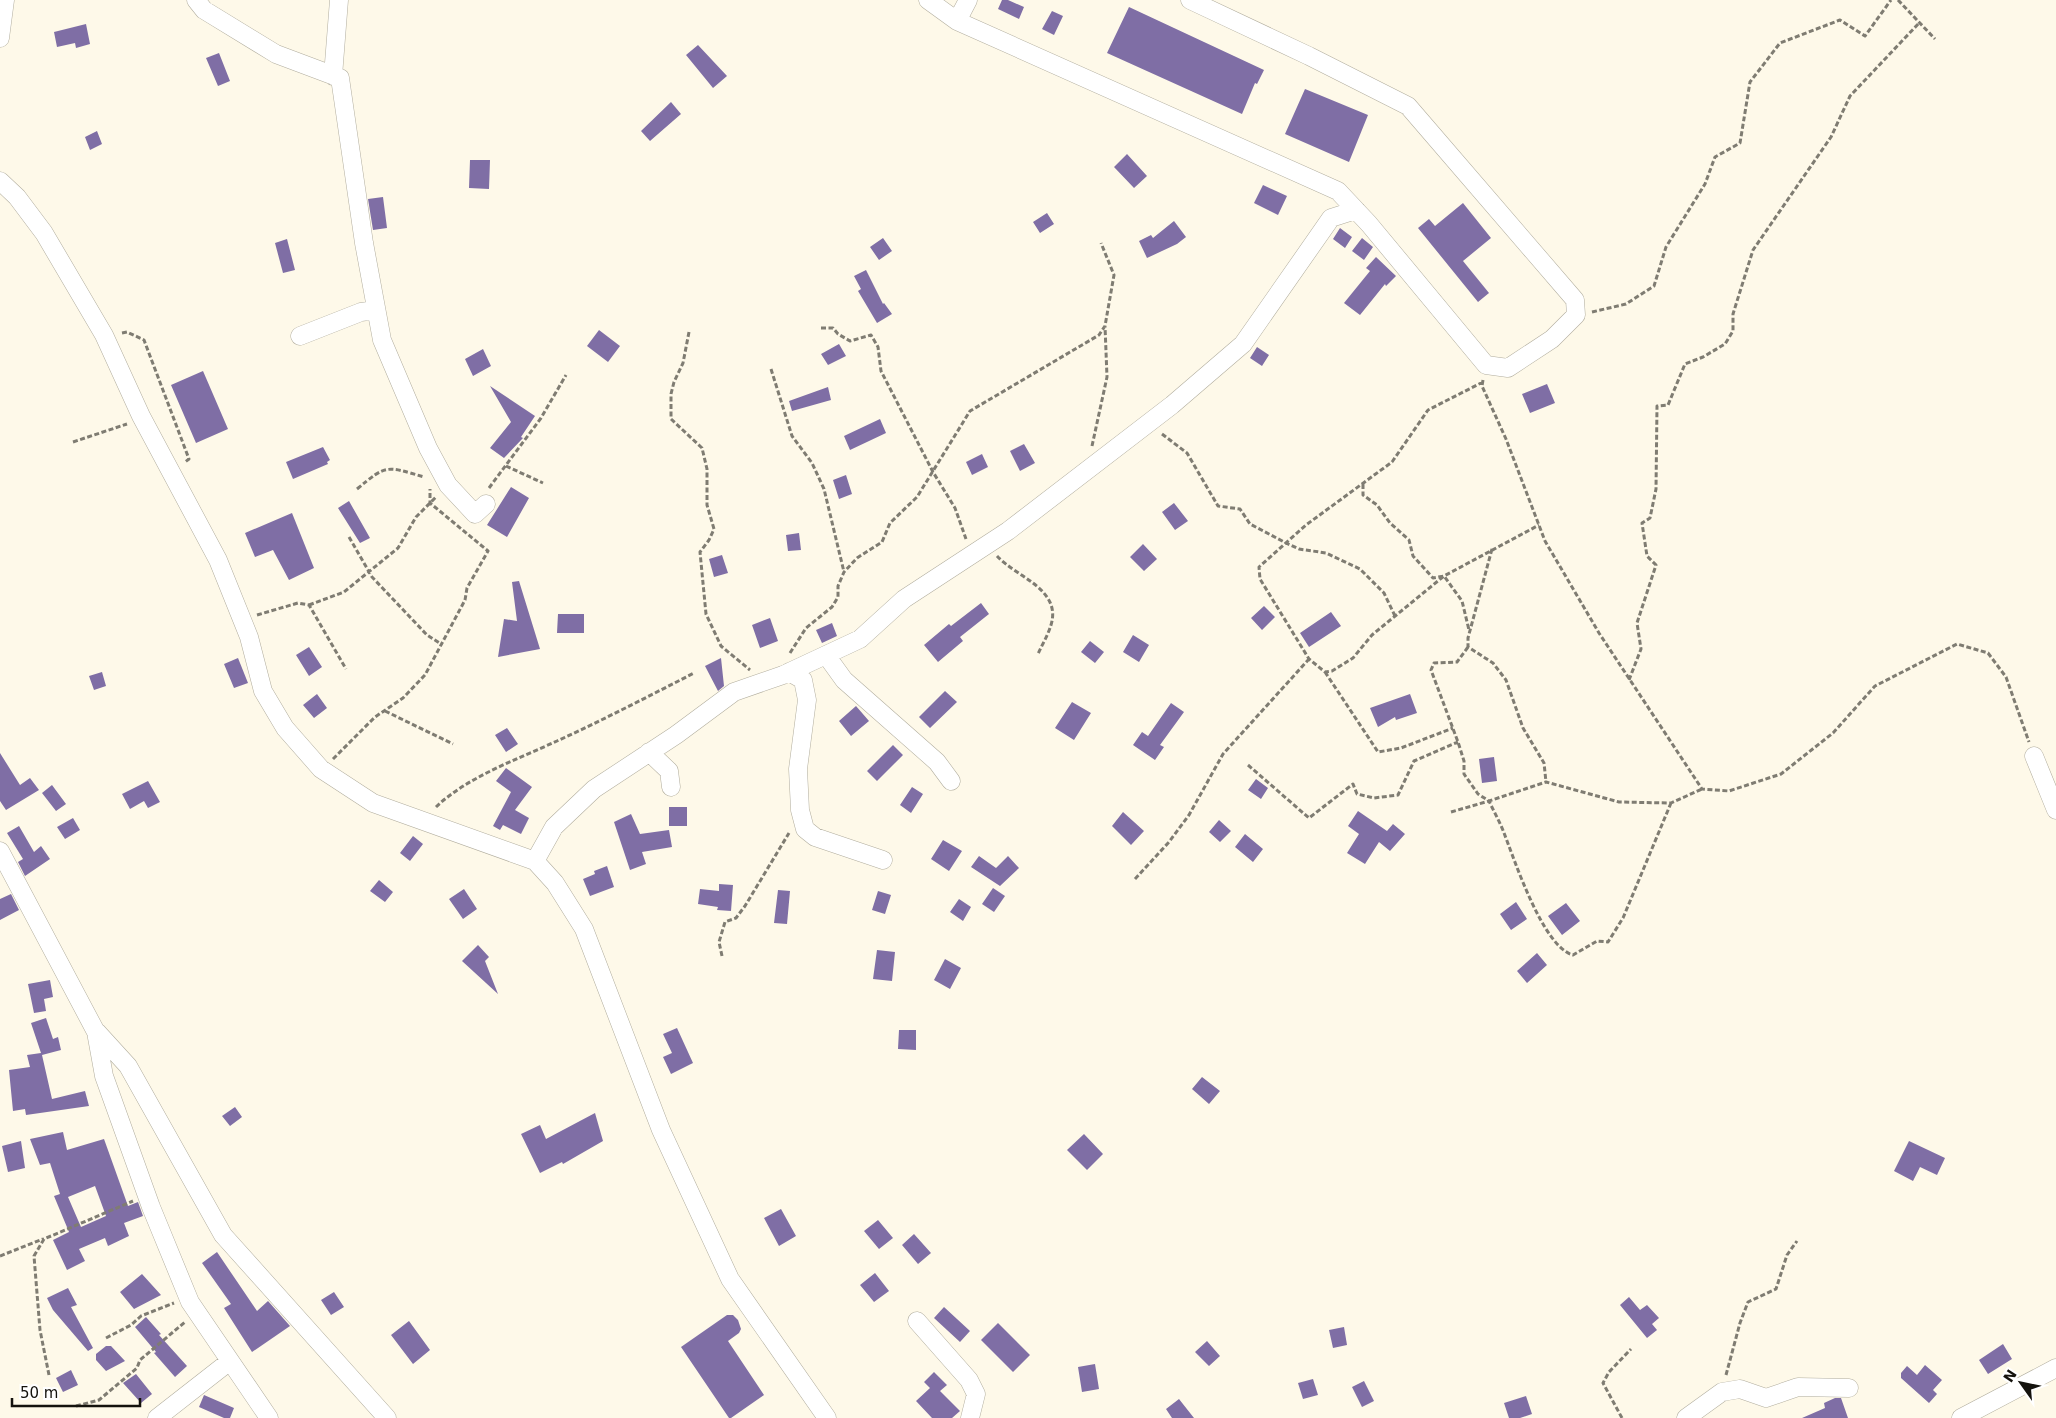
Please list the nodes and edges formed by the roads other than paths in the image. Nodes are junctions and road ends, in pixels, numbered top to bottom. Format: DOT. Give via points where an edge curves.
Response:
graph roads {
  1 [pos="5,0"];
  2 [pos="196,0"];
  3 [pos="339,0"];
  4 [pos="928,0"];
  5 [pos="968,0"];
  6 [pos="1190,0"];
  7 [pos="957,21"];
  8 [pos="0,38"];
  9 [pos="333,76"];
  10 [pos="0,181"];
  11 [pos="1356,210"];
  12 [pos="376,310"];
  13 [pos="300,336"];
  14 [pos="486,504"];
  15 [pos="826,655"];
  16 [pos="778,676"];
  17 [pos="649,752"];
  18 [pos="2034,756"];
  19 [pos="951,781"];
  20 [pos="670,787"];
  21 [pos="2056,810"];
  22 [pos="0,851"];
  23 [pos="883,860"];
  24 [pos="536,861"];
  25 [pos="96,1032"];
  26 [pos="917,1321"];
  27 [pos="230,1361"];
  28 [pos="2056,1368"];
  29 [pos="1848,1388"];
  30 [pos="157,1418"];
  31 [pos="270,1418"];
  32 [pos="387,1418"];
  33 [pos="827,1418"];
  34 [pos="970,1418"];
  35 [pos="1686,1418"];
  36 [pos="1961,1418"];
  1 -- 8 [label="street"];
  2 -- 9 [label="street" via="204,10 276,54"];
  3 -- 9 [label="street"];
  4 -- 7 [label="street"];
  5 -- 7 [label="street"];
  6 -- 11 [label="street" via="1408,106 1575,300 1576,315 1552,339 1508,368 1484,373"];
  7 -- 11 [label="street" via="1338,191"];
  9 -- 12 [label="street" via="340,78"];
  10 -- 24 [label="street" via="17,197 44,233 104,335 141,416 218,560 249,637 263,691 285,728 321,770 372,803"];
  11 -- 15 [label="street" via="1331,218 1243,344 1172,405 1008,531 904,599 860,639"];
  12 -- 13 [label="street" via="361,312"];
  12 -- 14 [label="street" via="385,349 428,448 448,485 475,514"];
  15 -- 16 [label="street"];
  15 -- 19 [label="street" via="844,680 937,762"];
  16 -- 17 [label="street" via="734,692"];
  16 -- 23 [label="street" via="803,680 807,700 798,769 804,829 815,837"];
  17 -- 20 [label="street" via="669,771"];
  17 -- 24 [label="street" via="594,788 554,827"];
  18 -- 21 [label="street"];
  22 -- 25 [label="street"];
  24 -- 33 [label="street" via="555,883 584,929 661,1130 730,1279"];
  25 -- 27 [label="street" via="104,1076 147,1195 192,1304"];
  25 -- 32 [label="street" via="128,1066 222,1236"];
  26 -- 34 [label="street" via="969,1380 976,1394"];
  27 -- 30 [label="street"];
  27 -- 31 [label="street"];
  28 -- 36 [label="street"];
  29 -- 35 [label="street" via="1798,1387 1766,1398 1740,1389 1722,1392"];
}
